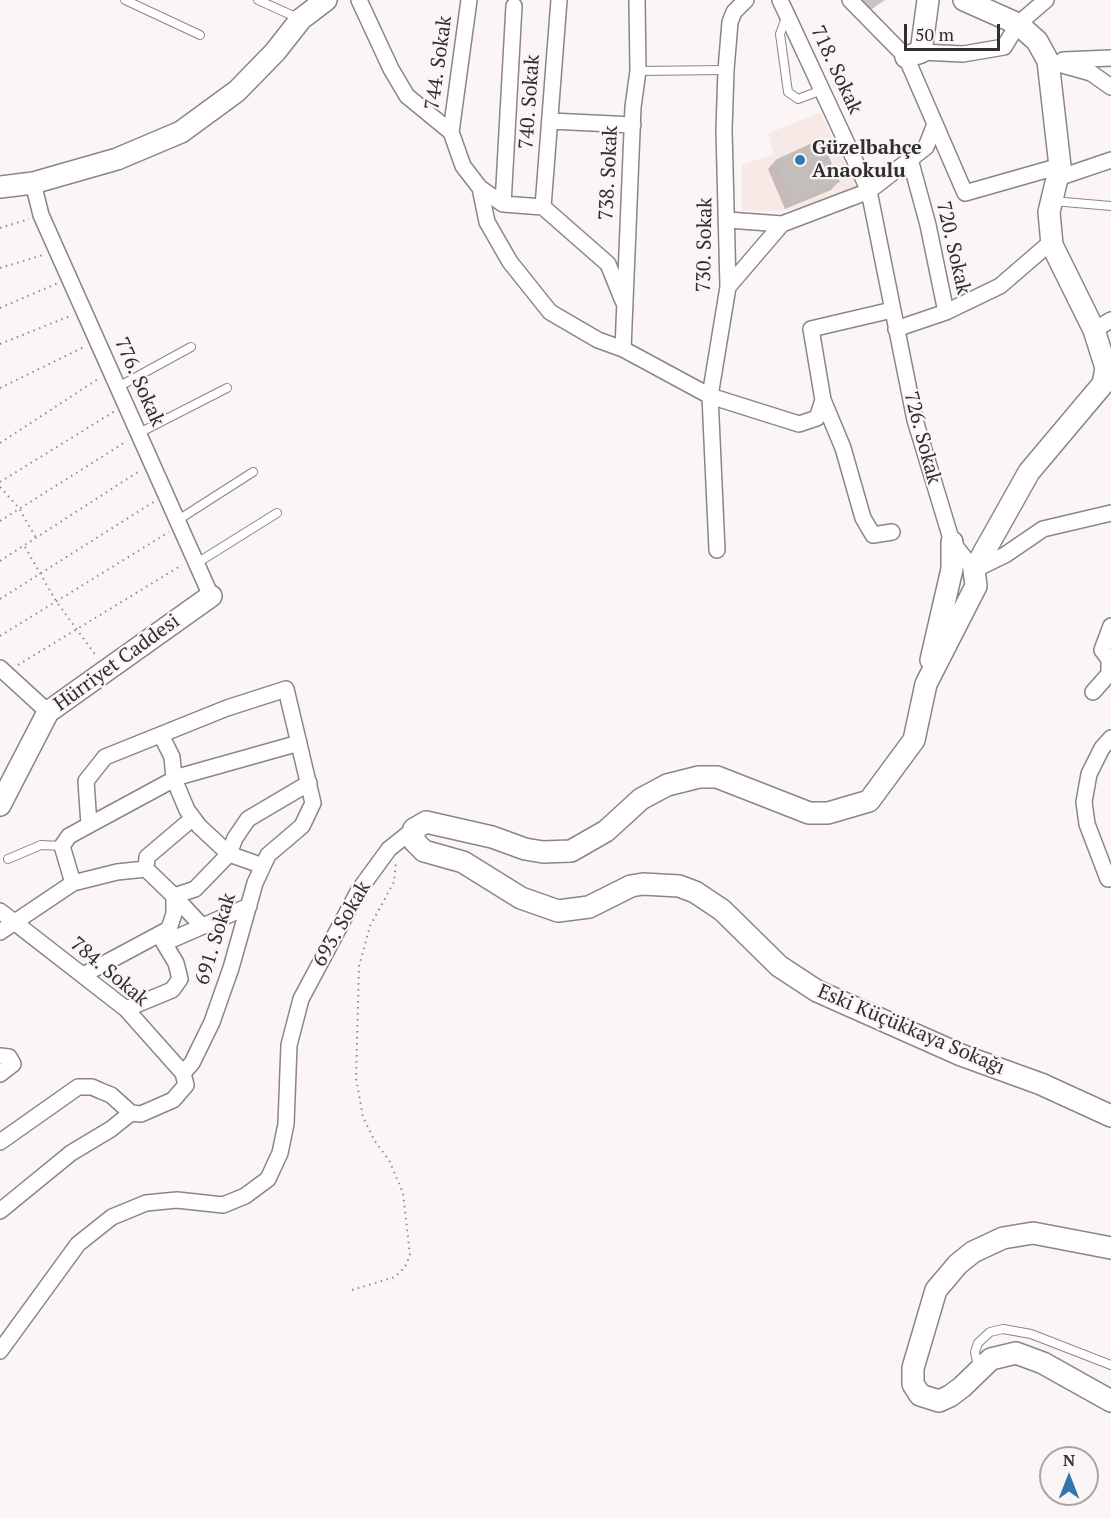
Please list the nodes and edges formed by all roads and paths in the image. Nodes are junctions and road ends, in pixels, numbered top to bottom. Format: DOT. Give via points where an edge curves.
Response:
graph roads {
  1 [pos="125,0"];
  2 [pos="258,0"];
  3 [pos="326,0"];
  4 [pos="359,0"];
  5 [pos="469,0"];
  6 [pos="559,0"];
  7 [pos="637,0"];
  8 [pos="746,0"];
  9 [pos="780,0"];
  10 [pos="850,0"];
  11 [pos="928,0"];
  12 [pos="964,0"];
  13 [pos="1046,0"];
  14 [pos="514,6"];
  15 [pos="787,15"];
  16 [pos="301,19"];
  17 [pos="1018,24"];
  18 [pos="200,35"];
  19 [pos="914,55"];
  20 [pos="1111,58"];
  21 [pos="1048,61"];
  22 [pos="726,70"];
  23 [pos="638,71"];
  24 [pos="1111,87"];
  25 [pos="822,90"];
  26 [pos="550,121"];
  27 [pos="935,124"];
  28 [pos="633,125"];
  29 [pos="451,132"];
  30 [pos="910,159"];
  31 [pos="1111,160"];
  32 [pos="1059,172"];
  33 [pos="33,183"];
  34 [pos="0,187"];
  35 [pos="480,188"];
  36 [pos="869,191"];
  37 [pos="1052,200"];
  38 [pos="503,204"];
  39 [pos="1111,206"];
  40 [pos="543,207"];
  41 [pos="41,215"];
  42 [pos="729,220"];
  43 [pos="782,224"];
  44 [pos="0,228"];
  45 [pos="1052,242"];
  46 [pos="57,251"];
  47 [pos="0,268"];
  48 [pos="69,278"];
  49 [pos="728,287"];
  50 [pos="623,301"];
  51 [pos="0,308"];
  52 [pos="83,310"];
  53 [pos="892,310"];
  54 [pos="946,312"];
  55 [pos="1102,325"];
  56 [pos="896,328"];
  57 [pos="97,340"];
  58 [pos="0,344"];
  59 [pos="191,347"];
  60 [pos="623,349"];
  61 [pos="111,371"];
  62 [pos="0,387"];
  63 [pos="118,387"];
  64 [pos="227,388"];
  65 [pos="1102,394"];
  66 [pos="710,396"];
  67 [pos="823,400"];
  68 [pos="126,405"];
  69 [pos="139,433"];
  70 [pos="0,443"];
  71 [pos="152,464"];
  72 [pos="253,472"];
  73 [pos="0,485"];
  74 [pos="166,495"];
  75 [pos="19,508"];
  76 [pos="277,513"];
  77 [pos="1111,513"];
  78 [pos="0,521"];
  79 [pos="179,523"];
  80 [pos="892,532"];
  81 [pos="36,539"];
  82 [pos="952,542"];
  83 [pos="25,547"];
  84 [pos="717,550"];
  85 [pos="195,560"];
  86 [pos="0,561"];
  87 [pos="974,570"];
  88 [pos="41,572"];
  89 [pos="211,596"];
  90 [pos="0,599"];
  91 [pos="56,601"];
  92 [pos="1111,626"];
  93 [pos="77,629"];
  94 [pos="0,636"];
  95 [pos="1110,662"];
  96 [pos="3,670"];
  97 [pos="106,670"];
  98 [pos="926,684"];
  99 [pos="1093,692"];
  100 [pos="48,712"];
  101 [pos="161,735"];
  102 [pos="1111,738"];
  103 [pos="299,743"];
  104 [pos="174,779"];
  105 [pos="309,783"];
  106 [pos="0,805"];
  107 [pos="193,818"];
  108 [pos="89,825"];
  109 [pos="414,829"];
  110 [pos="62,846"];
  111 [pos="389,849"];
  112 [pos="229,854"];
  113 [pos="8,859"];
  114 [pos="263,866"];
  115 [pos="146,869"];
  116 [pos="1108,879"];
  117 [pos="73,883"];
  118 [pos="174,896"];
  119 [pos="249,906"];
  120 [pos="0,911"];
  121 [pos="15,923"];
  122 [pos="202,926"];
  123 [pos="0,932"];
  124 [pos="166,937"];
  125 [pos="83,975"];
  126 [pos="126,1009"];
  127 [pos="0,1056"];
  128 [pos="183,1073"];
  129 [pos="0,1074"];
  130 [pos="131,1113"];
  131 [pos="1111,1116"];
  132 [pos="0,1142"];
  133 [pos="0,1212"];
  134 [pos="1111,1248"];
  135 [pos="352,1290"];
  136 [pos="0,1351"];
  137 [pos="1111,1365"];
  138 [pos="979,1368"];
  139 [pos="1111,1401"];
  1 -- 18 [label="lane"];
  2 -- 16 [label="lane"];
  3 -- 16 [label="street"];
  4 -- 29 [label="street" via="407,96"];
  5 -- 29 [label="street, 744. Sokak"];
  6 -- 26 [label="street, 740. Sokak"];
  7 -- 23 [label="street, 738. Sokak"];
  8 -- 22 [label="street, 730. Sokak" via="730,22"];
  9 -- 15 [label="street, 718. Sokak"];
  10 -- 19 [label="street"];
  11 -- 19 [label="street"];
  12 -- 17 [label="street"];
  13 -- 17 [label="street"];
  14 -- 38 [label="street"];
  15 -- 25 [label="street, 718. Sokak"];
  15 -- 25 [label="lane" via="780,34 788,92 798,99"];
  16 -- 33 [label="street" via="237,91 181,132 117,159"];
  17 -- 19 [label="street" via="1004,48"];
  17 -- 21 [label="street" via="1037,41"];
  19 -- 27 [label="street"];
  20 -- 21 [label="street"];
  21 -- 24 [label="street" via="1091,73"];
  21 -- 32 [label="street"];
  22 -- 23 [label="lane"];
  22 -- 42 [label="street, 730. Sokak" via="724,130"];
  23 -- 28 [label="street, 738. Sokak"];
  25 -- 36 [label="street, 718. Sokak"];
  26 -- 28 [label="street"];
  26 -- 40 [label="street, 740. Sokak"];
  27 -- 30 [label="street" via="926,147"];
  27 -- 32 [label="street" via="965,193"];
  28 -- 50 [label="street, 738. Sokak"];
  29 -- 35 [label="street" via="463,166"];
  30 -- 36 [label="street"];
  30 -- 54 [label="street, 720. Sokak"];
  31 -- 32 [label="street"];
  32 -- 37 [label="street"];
  33 -- 34 [label="street"];
  33 -- 41 [label="street, 776. Sokak"];
  35 -- 38 [label="street"];
  35 -- 60 [label="street" via="488,222 510,262 550,312 598,340"];
  36 -- 43 [label="street"];
  36 -- 53 [label="street, 726. Sokak"];
  37 -- 39 [label="lane"];
  37 -- 45 [label="street"];
  38 -- 40 [label="street"];
  40 -- 50 [label="street" via="608,264"];
  41 -- 44 [label="path"];
  41 -- 46 [label="street, 776. Sokak"];
  42 -- 43 [label="street"];
  42 -- 49 [label="street, 730. Sokak"];
  43 -- 49 [label="street"];
  45 -- 54 [label="street" via="1000,286"];
  45 -- 55 [label="street"];
  46 -- 47 [label="path"];
  46 -- 48 [label="street, 776. Sokak"];
  48 -- 51 [label="path"];
  48 -- 52 [label="street, 776. Sokak"];
  49 -- 66 [label="street, 730. Sokak"];
  50 -- 60 [label="street, 738. Sokak"];
  52 -- 57 [label="street, 776. Sokak"];
  52 -- 58 [label="path"];
  53 -- 56 [label="street, 726. Sokak"];
  53 -- 67 [label="street" via="811,329"];
  54 -- 56 [label="street"];
  55 -- 65 [label="street" via="1106,368"];
  56 -- 82 [label="street, 726. Sokak" via="915,420"];
  57 -- 61 [label="street, 776. Sokak"];
  57 -- 62 [label="path"];
  59 -- 63 [label="lane"];
  60 -- 66 [label="street"];
  61 -- 63 [label="street, 776. Sokak"];
  61 -- 70 [label="path"];
  63 -- 68 [label="street, 776. Sokak"];
  64 -- 69 [label="lane"];
  65 -- 87 [label="street" via="1029,472"];
  66 -- 67 [label="street" via="799,424 817,418"];
  66 -- 84 [label="street, 730. Sokak"];
  67 -- 80 [label="street" via="843,448 863,519 873,535"];
  68 -- 69 [label="street, 776. Sokak"];
  68 -- 73 [label="path"];
  69 -- 71 [label="street, 776. Sokak"];
  69 -- 75 [label="path"];
  71 -- 74 [label="street, 776. Sokak"];
  71 -- 81 [label="path"];
  72 -- 79 [label="lane"];
  73 -- 75 [label="path"];
  74 -- 79 [label="street, 776. Sokak"];
  74 -- 88 [label="path"];
  75 -- 78 [label="path"];
  75 -- 81 [label="path"];
  76 -- 85 [label="lane"];
  77 -- 87 [label="street" via="1042,529 1005,555"];
  79 -- 85 [label="street, 776. Sokak"];
  79 -- 91 [label="path"];
  81 -- 83 [label="path"];
  82 -- 87 [label="street"];
  82 -- 98 [label="street, 726. Sokak" via="952,569"];
  83 -- 86 [label="path"];
  83 -- 88 [label="path"];
  85 -- 89 [label="street, 776. Sokak"];
  85 -- 93 [label="path"];
  87 -- 98 [label="street" via="976,586"];
  88 -- 90 [label="path"];
  88 -- 91 [label="path"];
  89 -- 97 [label="street, Hürriyet Caddesi"];
  91 -- 93 [label="path"];
  91 -- 94 [label="path"];
  92 -- 95 [label="street" via="1102,650"];
  93 -- 96 [label="path"];
  93 -- 97 [label="path"];
  95 -- 99 [label="street" via="1109,674"];
  96 -- 100 [label="street"];
  97 -- 100 [label="street, Hürriyet Caddesi"];
  98 -- 109 [label="street" via="914,740 869,801 828,813 809,813 738,783 699,777 668,785 641,799 606,831 572,851 525,849 426,822"];
  100 -- 106 [label="street, Hürriyet Caddesi"];
  101 -- 103 [label="street" via="286,689"];
  101 -- 104 [label="street" via="172,757"];
  101 -- 108 [label="street" via="105,757 86,781"];
  102 -- 116 [label="street" via="1089,774 1084,802 1087,824"];
  103 -- 104 [label="street"];
  103 -- 105 [label="street"];
  104 -- 107 [label="street"];
  104 -- 108 [label="street"];
  105 -- 112 [label="street" via="248,819"];
  105 -- 114 [label="street, 691. Sokak" via="313,803 302,826 268,855"];
  107 -- 112 [label="street"];
  107 -- 115 [label="street" via="147,857"];
  108 -- 110 [label="street" via="64,839"];
  109 -- 111 [label="street, 693. Sokak"];
  109 -- 131 [label="street, Eski Küçükkaya Sokağı" via="414,841 424,851 463,862 521,898 558,911 589,907 643,884 679,886 695,892 722,910 779,966 817,991"];
  110 -- 113 [label="lane" via="41,845"];
  110 -- 117 [label="street"];
  111 -- 135 [label="path" via="397,864 394,882 370,926 359,966 356,1078 363,1117 395,1170 403,1192 411,1248 405,1267 395,1277"];
  111 -- 136 [label="street, 693. Sokak" via="359,890 301,999 289,1045 286,1124 280,1153 268,1179 245,1196 223,1205 177,1200 146,1203 112,1217 78,1244"];
  112 -- 114 [label="street"];
  112 -- 118 [label="street" via="195,889"];
  114 -- 119 [label="street, 691. Sokak"];
  115 -- 117 [label="street"];
  115 -- 118 [label="street"];
  117 -- 121 [label="street"];
  118 -- 122 [label="street"];
  118 -- 124 [label="street" via="174,914"];
  119 -- 122 [label="street"];
  119 -- 128 [label="street, 691. Sokak" via="212,1022"];
  120 -- 121 [label="street, 784. Sokak"];
  121 -- 123 [label="street"];
  121 -- 125 [label="street, 784. Sokak"];
  122 -- 124 [label="street"];
  124 -- 125 [label="street"];
  124 -- 126 [label="street" via="180,979 172,990"];
  125 -- 126 [label="street, 784. Sokak"];
  126 -- 128 [label="street, 784. Sokak"];
  127 -- 129 [label="street" via="9,1056 13,1064"];
  128 -- 130 [label="street, 691. Sokak" via="186,1085 181,1094 151,1111"];
  130 -- 132 [label="street" via="111,1095 93,1087 78,1087"];
  130 -- 133 [label="street" via="71,1153"];
  134 -- 138 [label="street" via="1033,1233 1003,1238 958,1264 936,1290 913,1368 913,1384 920,1395 939,1401 962,1387"];
  137 -- 138 [label="lane" via="1031,1334 1003,1329 990,1332 978,1343 975,1356"];
  138 -- 139 [label="street" via="991,1359 1016,1353"];
}
